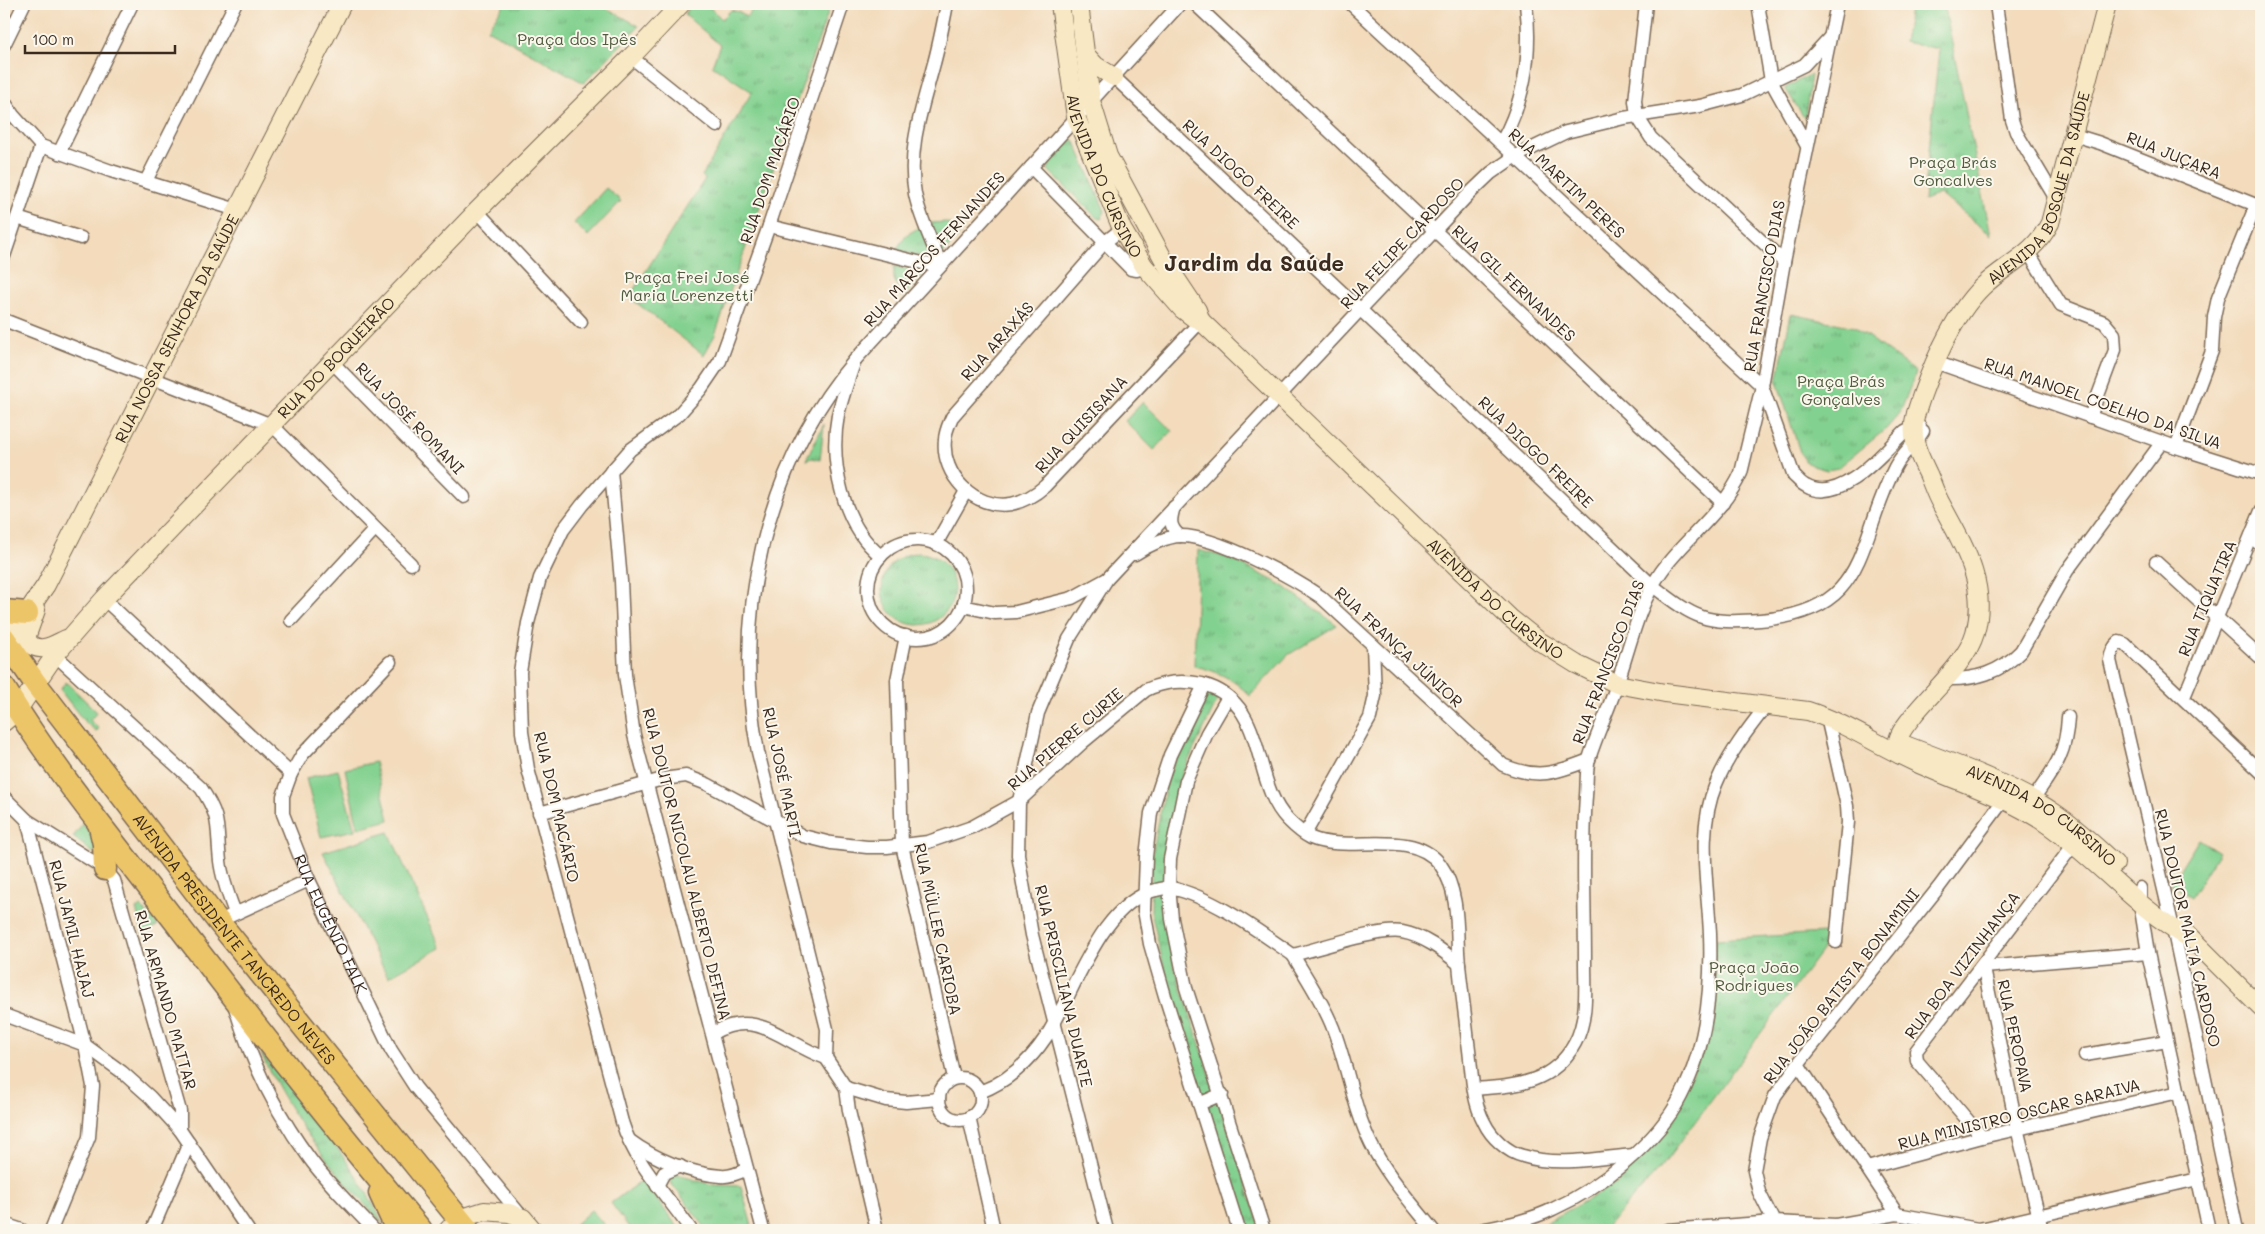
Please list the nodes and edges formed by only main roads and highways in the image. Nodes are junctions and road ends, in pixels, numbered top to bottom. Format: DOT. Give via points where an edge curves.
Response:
graph roads {
  1 [pos="342,4"];
  2 [pos="681,4"];
  3 [pos="1060,4"];
  4 [pos="1079,4"];
  5 [pos="2108,4"];
  6 [pos="1085,54"];
  7 [pos="1114,77"];
  8 [pos="1122,229"];
  9 [pos="1165,262"];
  10 [pos="1202,320"];
  11 [pos="46,585"];
  12 [pos="4,611"];
  13 [pos="27,613"];
  14 [pos="69,638"];
  15 [pos="4,642"];
  16 [pos="36,684"];
  17 [pos="4,688"];
  18 [pos="11,717"];
  19 [pos="1910,719"];
  20 [pos="1871,736"];
  21 [pos="1907,752"];
  22 [pos="98,821"];
  23 [pos="109,875"];
  24 [pos="2261,1008"];
  25 [pos="370,1169"];
  26 [pos="528,1224"];
  27 [pos="459,1226"];
  28 [pos="397,1230"];
  29 [pos="421,1230"];
  1 -- 11 [label="main road, RUA NOSSA SENHORA DA SAÚDE"];
  2 -- 14 [label="main road, RUA DO BOQUEIRÃO"];
  3 -- 8 [label="main road, AVENIDA DO CURSINO" via="1076,117"];
  4 -- 6 [label="main road, AVENIDA DO CURSINO"];
  5 -- 19 [label="main road, AVENIDA BOSQUE DA SAÚDE" via="2050,223 2028,252 1982,287 1968,303 1938,360 1918,433 1935,494 1969,557 1978,584 1980,609 1975,634 1963,657"];
  6 -- 7 [label="main road" via="1096,66"];
  6 -- 9 [label="main road, AVENIDA DO CURSINO" via="1091,101 1108,156"];
  8 -- 9 [label="main road" via="1133,230 1148,249"];
  8 -- 10 [label="main road, AVENIDA DO CURSINO" via="1144,266 1182,309 1191,317"];
  9 -- 10 [label="main road, AVENIDA DO CURSINO"];
  10 -- 20 [label="main road, AVENIDA DO CURSINO" via="1510,618 1539,641 1617,684 1808,711"];
  11 -- 13 [label="main road, RUA NOSSA SENHORA DA SAÚDE"];
  11 -- 14 [label="main road" via="26,639 41,649"];
  12 -- 13 [label="highway"];
  13 -- 15 [label="main road, RUA NOSSA SENHORA DA SAÚDE"];
  14 -- 16 [label="main road, RUA DO BOQUEIRÃO"];
  15 -- 16 [label="highway, AVENIDA PRESIDENTE TANCREDO NEVES"];
  16 -- 18 [label="main road, RUA DO BOQUEIRÃO"];
  16 -- 27 [label="highway, AVENIDA PRESIDENTE TANCREDO NEVES" via="227,917"];
  17 -- 18 [label="highway"];
  18 -- 22 [label="highway"];
  19 -- 20 [label="main road" via="1890,735"];
  19 -- 21 [label="main road"];
  20 -- 21 [label="main road, AVENIDA DO CURSINO"];
  21 -- 24 [label="main road, AVENIDA DO CURSINO" via="2028,806 2052,812"];
  22 -- 23 [label="highway"];
  22 -- 25 [label="highway" via="233,998"];
  25 -- 28 [label="highway"];
  25 -- 29 [label="highway"];
  26 -- 27 [label="main road" via="509,1213 484,1211"];
}
